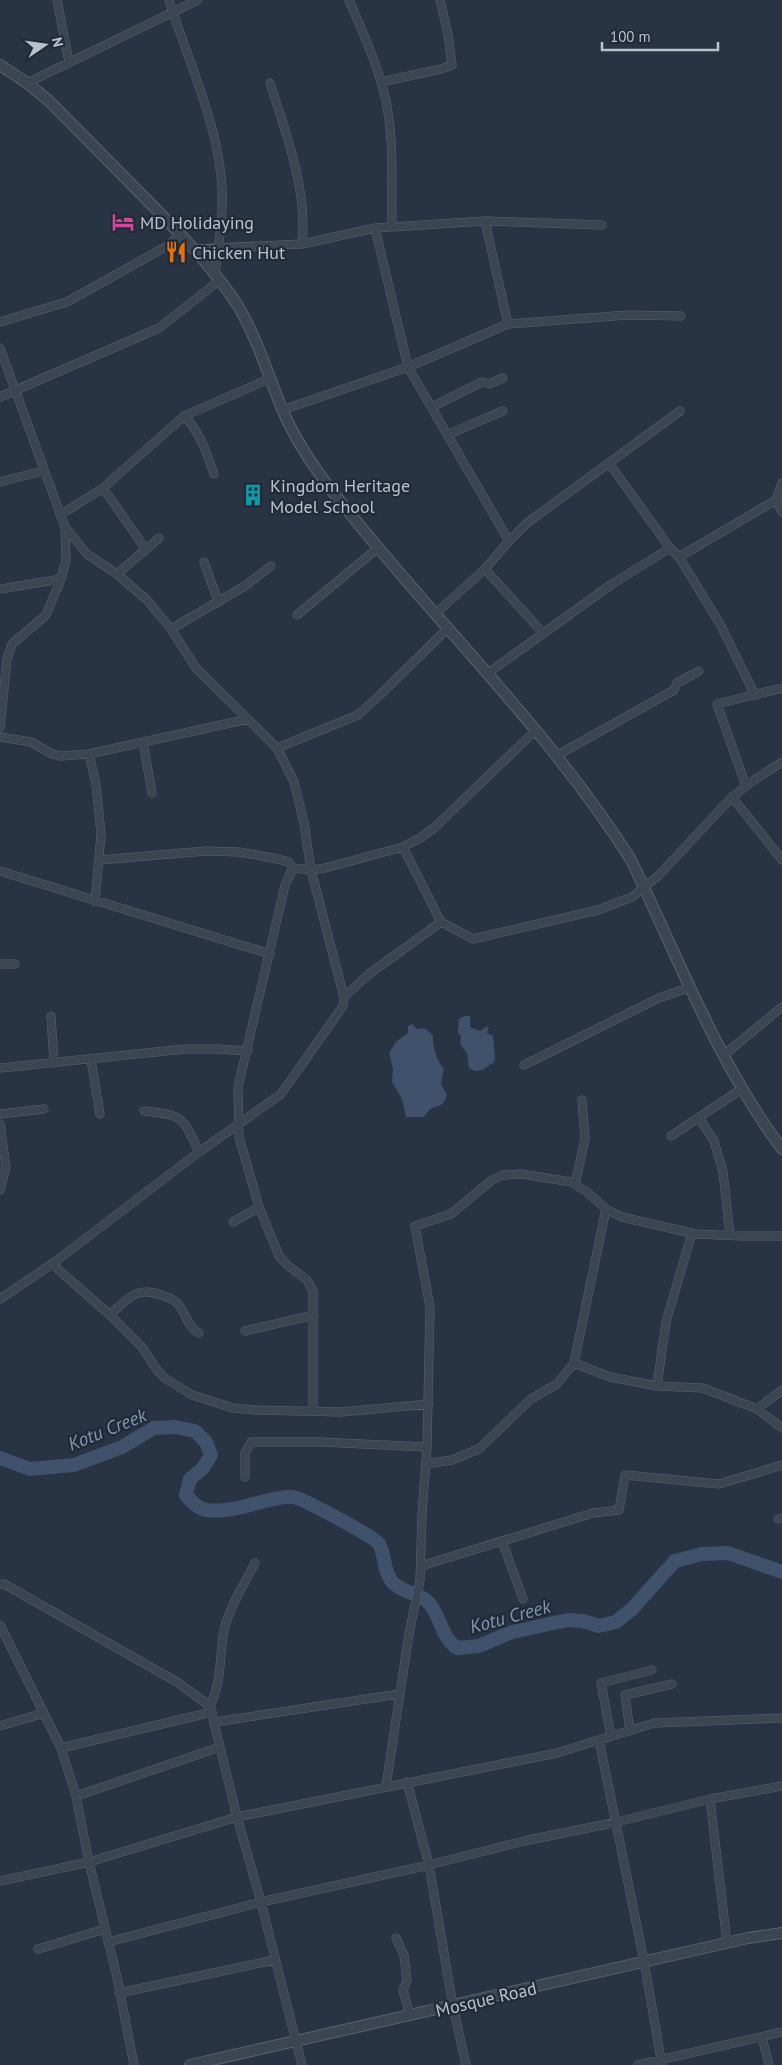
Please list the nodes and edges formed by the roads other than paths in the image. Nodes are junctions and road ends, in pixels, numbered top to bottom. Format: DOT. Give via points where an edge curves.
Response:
graph roads {
  1 [pos="57,0"];
  2 [pos="169,0"];
  3 [pos="198,0"];
  4 [pos="349,0"];
  5 [pos="440,0"];
  6 [pos="173,12"];
  7 [pos="69,62"];
  8 [pos="0,65"];
  9 [pos="270,82"];
  10 [pos="381,82"];
  11 [pos="27,83"];
  12 [pos="485,221"];
  13 [pos="602,225"];
  14 [pos="392,227"];
  15 [pos="376,228"];
  16 [pos="180,234"];
  17 [pos="302,244"];
  18 [pos="218,248"];
  19 [pos="194,250"];
  20 [pos="218,277"];
  21 [pos="681,316"];
  22 [pos="0,322"];
  23 [pos="508,324"];
  24 [pos="0,348"];
  25 [pos="408,367"];
  26 [pos="271,378"];
  27 [pos="503,378"];
  28 [pos="16,390"];
  29 [pos="0,397"];
  30 [pos="432,407"];
  31 [pos="282,410"];
  32 [pos="503,411"];
  33 [pos="680,412"];
  34 [pos="184,416"];
  35 [pos="448,435"];
  36 [pos="609,463"];
  37 [pos="43,471"];
  38 [pos="214,474"];
  39 [pos="0,482"];
  40 [pos="782,483"];
  41 [pos="103,488"];
  42 [pos="776,500"];
  43 [pos="782,512"];
  44 [pos="60,514"];
  45 [pos="65,527"];
  46 [pos="159,538"];
  47 [pos="509,541"];
  48 [pos="379,547"];
  49 [pos="146,548"];
  50 [pos="670,548"];
  51 [pos="679,556"];
  52 [pos="204,562"];
  53 [pos="270,566"];
  54 [pos="485,569"];
  55 [pos="117,574"];
  56 [pos="61,579"];
  57 [pos="0,589"];
  58 [pos="218,601"];
  59 [pos="435,614"];
  60 [pos="297,615"];
  61 [pos="171,629"];
  62 [pos="447,629"];
  63 [pos="543,633"];
  64 [pos="700,671"];
  65 [pos="488,673"];
  66 [pos="782,688"];
  67 [pos="755,695"];
  68 [pos="248,719"];
  69 [pos="0,728"];
  70 [pos="536,730"];
  71 [pos="0,737"];
  72 [pos="143,742"];
  73 [pos="277,748"];
  74 [pos="89,754"];
  75 [pos="556,756"];
  76 [pos="782,762"];
  77 [pos="746,786"];
  78 [pos="152,793"];
  79 [pos="732,797"];
  80 [pos="403,847"];
  81 [pos="100,860"];
  82 [pos="782,860"];
  83 [pos="293,868"];
  84 [pos="310,870"];
  85 [pos="0,871"];
  86 [pos="644,888"];
  87 [pos="95,902"];
  88 [pos="441,922"];
  89 [pos="270,954"];
  90 [pos="0,964"];
  91 [pos="16,964"];
  92 [pos="691,987"];
  93 [pos="344,996"];
  94 [pos="782,1007"];
  95 [pos="51,1016"];
  96 [pos="248,1051"];
  97 [pos="724,1055"];
  98 [pos="91,1060"];
  99 [pos="54,1063"];
  100 [pos="524,1065"];
  101 [pos="0,1068"];
  102 [pos="743,1088"];
  103 [pos="582,1100"];
  104 [pos="44,1109"];
  105 [pos="144,1111"];
  106 [pos="0,1114"];
  107 [pos="100,1114"];
  108 [pos="699,1118"];
  109 [pos="0,1124"];
  110 [pos="239,1125"];
  111 [pos="671,1136"];
  112 [pos="782,1149"];
  113 [pos="199,1152"];
  114 [pos="575,1184"];
  115 [pos="0,1190"];
  116 [pos="259,1207"];
  117 [pos="606,1209"];
  118 [pos="233,1222"];
  119 [pos="692,1233"];
  120 [pos="730,1235"];
  121 [pos="782,1236"];
  122 [pos="52,1264"];
  123 [pos="0,1299"];
  124 [pos="110,1315"];
  125 [pos="314,1315"];
  126 [pos="245,1331"];
  127 [pos="199,1332"];
  128 [pos="574,1363"];
  129 [pos="657,1386"];
  130 [pos="782,1390"];
  131 [pos="429,1404"];
  132 [pos="756,1409"];
  133 [pos="313,1411"];
  134 [pos="782,1428"];
  135 [pos="427,1447"];
  136 [pos="426,1464"];
  137 [pos="782,1465"];
  138 [pos="245,1477"];
  139 [pos="502,1541"];
  140 [pos="255,1563"];
  141 [pos="421,1566"];
  142 [pos="0,1584"];
  143 [pos="523,1600"];
  144 [pos="0,1625"];
  145 [pos="652,1670"];
  146 [pos="672,1684"];
  147 [pos="399,1694"];
  148 [pos="211,1709"];
  149 [pos="44,1713"];
  150 [pos="782,1718"];
  151 [pos="214,1722"];
  152 [pos="0,1726"];
  153 [pos="630,1731"];
  154 [pos="612,1736"];
  155 [pos="599,1740"];
  156 [pos="220,1747"];
  157 [pos="61,1748"];
  158 [pos="407,1782"];
  159 [pos="386,1786"];
  160 [pos="782,1786"];
  161 [pos="76,1796"];
  162 [pos="710,1798"];
  163 [pos="237,1817"];
  164 [pos="617,1822"];
  165 [pos="89,1862"];
  166 [pos="429,1865"];
  167 [pos="0,1881"];
  168 [pos="261,1902"];
  169 [pos="105,1929"];
  170 [pos="782,1933"];
  171 [pos="396,1938"];
  172 [pos="108,1942"];
  173 [pos="727,1943"];
  174 [pos="38,1949"];
  175 [pos="274,1960"];
  176 [pos="644,1962"];
  177 [pos="119,1993"];
  178 [pos="453,2006"];
  179 [pos="410,2016"];
  180 [pos="782,2032"];
  181 [pos="762,2037"];
  182 [pos="297,2041"];
  183 [pos="661,2062"];
  184 [pos="134,2065"];
  185 [pos="190,2065"];
  186 [pos="302,2065"];
  187 [pos="466,2065"];
  188 [pos="638,2065"];
  189 [pos="769,2065"];
  1 -- 7 [label="street"];
  2 -- 6 [label="street"];
  3 -- 6 [label="street"];
  4 -- 10 [label="street"];
  5 -- 10 [label="street" via="452,65"];
  6 -- 7 [label="street"];
  6 -- 18 [label="street" via="211,122 221,175 223,211"];
  7 -- 11 [label="street"];
  8 -- 11 [label="street"];
  9 -- 17 [label="street" via="293,156 303,214"];
  10 -- 14 [label="street" via="389,121"];
  11 -- 16 [label="street"];
  12 -- 13 [label="street"];
  12 -- 14 [label="street"];
  12 -- 23 [label="street"];
  14 -- 15 [label="street"];
  15 -- 17 [label="street"];
  15 -- 25 [label="street"];
  16 -- 19 [label="street"];
  16 -- 22 [label="street" via="167,246 67,302"];
  17 -- 18 [label="street"];
  18 -- 19 [label="street"];
  18 -- 20 [label="street"];
  19 -- 20 [label="street"];
  20 -- 26 [label="street" via="247,323"];
  20 -- 28 [label="street" via="159,328"];
  21 -- 23 [label="street" via="628,314"];
  23 -- 25 [label="street"];
  24 -- 28 [label="street"];
  25 -- 30 [label="street"];
  25 -- 31 [label="street"];
  26 -- 31 [label="street"];
  26 -- 34 [label="street"];
  27 -- 30 [label="street" via="489,384 482,382"];
  28 -- 29 [label="street"];
  28 -- 37 [label="street"];
  30 -- 35 [label="street"];
  31 -- 48 [label="street" via="312,464"];
  32 -- 35 [label="street"];
  33 -- 36 [label="street"];
  34 -- 38 [label="street" via="195,427"];
  34 -- 41 [label="street"];
  35 -- 47 [label="street"];
  36 -- 47 [label="street" via="528,523"];
  36 -- 50 [label="street"];
  37 -- 39 [label="street"];
  37 -- 44 [label="street"];
  40 -- 42 [label="street"];
  41 -- 44 [label="street"];
  41 -- 49 [label="street"];
  42 -- 43 [label="street"];
  42 -- 51 [label="street"];
  44 -- 45 [label="street"];
  45 -- 55 [label="street" via="88,554"];
  45 -- 56 [label="street" via="66,560"];
  46 -- 49 [label="street"];
  47 -- 54 [label="street"];
  48 -- 59 [label="street"];
  48 -- 60 [label="street"];
  49 -- 55 [label="street"];
  50 -- 51 [label="street"];
  50 -- 63 [label="street"];
  51 -- 67 [label="street" via="720,624"];
  52 -- 58 [label="street"];
  53 -- 58 [label="street" via="245,586"];
  54 -- 59 [label="street"];
  54 -- 63 [label="street"];
  55 -- 61 [label="street" via="147,600"];
  56 -- 57 [label="street"];
  56 -- 69 [label="street" via="46,616 12,644 7,659"];
  58 -- 61 [label="street"];
  59 -- 62 [label="street"];
  61 -- 68 [label="street" via="196,668"];
  62 -- 65 [label="street"];
  62 -- 73 [label="street" via="358,715"];
  63 -- 65 [label="street"];
  64 -- 75 [label="street" via="677,683 674,690"];
  65 -- 70 [label="street"];
  66 -- 67 [label="street"];
  67 -- 77 [label="street" via="717,704"];
  68 -- 72 [label="street"];
  68 -- 73 [label="street"];
  70 -- 75 [label="street"];
  70 -- 80 [label="street" via="434,828"];
  71 -- 74 [label="street" via="31,742 61,756"];
  72 -- 74 [label="street"];
  72 -- 78 [label="street"];
  73 -- 84 [label="street" via="294,782 304,823"];
  74 -- 81 [label="street" via="100,822"];
  75 -- 86 [label="street" via="614,833"];
  76 -- 77 [label="street"];
  77 -- 79 [label="street"];
  79 -- 82 [label="street"];
  79 -- 86 [label="street"];
  80 -- 84 [label="street"];
  80 -- 88 [label="street"];
  81 -- 83 [label="street" via="206,851 239,852 289,862"];
  81 -- 87 [label="street"];
  83 -- 84 [label="street"];
  83 -- 89 [label="street" via="285,885"];
  84 -- 93 [label="street"];
  85 -- 87 [label="street"];
  86 -- 88 [label="street" via="632,897 598,910 473,938"];
  86 -- 92 [label="street"];
  87 -- 89 [label="street"];
  88 -- 93 [label="street"];
  89 -- 96 [label="street"];
  90 -- 91 [label="street"];
  92 -- 97 [label="street"];
  92 -- 100 [label="street" via="659,998"];
  93 -- 110 [label="street" via="343,1006 280,1094"];
  94 -- 97 [label="street"];
  95 -- 99 [label="street"];
  96 -- 98 [label="street" via="185,1049"];
  96 -- 110 [label="street" via="238,1087"];
  97 -- 102 [label="street"];
  98 -- 99 [label="street"];
  98 -- 107 [label="street"];
  99 -- 101 [label="street"];
  102 -- 108 [label="street"];
  102 -- 112 [label="street"];
  103 -- 114 [label="street" via="584,1139"];
  104 -- 106 [label="street"];
  105 -- 113 [label="street" via="182,1118"];
  108 -- 111 [label="street"];
  108 -- 120 [label="street" via="714,1141 723,1172"];
  109 -- 115 [label="street" via="6,1167"];
  110 -- 113 [label="street"];
  110 -- 116 [label="street" via="238,1137"];
  113 -- 122 [label="street"];
  114 -- 117 [label="street"];
  114 -- 131 [label="street" via="522,1174 503,1175 492,1180 451,1214 415,1226 430,1306"];
  116 -- 118 [label="street"];
  116 -- 125 [label="street" via="279,1256 311,1285"];
  117 -- 119 [label="street" via="622,1217"];
  117 -- 128 [label="street"];
  119 -- 120 [label="street"];
  119 -- 129 [label="street" via="666,1322"];
  120 -- 121 [label="street"];
  122 -- 123 [label="street"];
  122 -- 124 [label="street"];
  124 -- 127 [label="street" via="134,1294 150,1292 177,1302 191,1327"];
  124 -- 133 [label="street" via="142,1347 166,1379 192,1395 233,1408"];
  125 -- 126 [label="street"];
  125 -- 133 [label="street"];
  128 -- 129 [label="street" via="610,1377"];
  128 -- 136 [label="street" via="557,1384 531,1399 479,1449 452,1460"];
  129 -- 132 [label="street" via="703,1388"];
  130 -- 132 [label="street"];
  131 -- 133 [label="street" via="341,1412"];
  131 -- 135 [label="street"];
  132 -- 134 [label="street"];
  135 -- 136 [label="street"];
  135 -- 138 [label="street" via="251,1442 245,1452"];
  136 -- 141 [label="street"];
  137 -- 139 [label="street" via="719,1484 625,1475 619,1510 593,1512"];
  139 -- 141 [label="street"];
  139 -- 143 [label="street"];
  140 -- 148 [label="street" via="225,1626 218,1689"];
  141 -- 147 [label="street"];
  142 -- 148 [label="street" via="177,1682"];
  144 -- 149 [label="street"];
  145 -- 154 [label="street" via="601,1684"];
  146 -- 153 [label="street" via="625,1695"];
  147 -- 151 [label="street"];
  147 -- 159 [label="street"];
  148 -- 151 [label="street"];
  148 -- 157 [label="street"];
  149 -- 152 [label="street"];
  149 -- 157 [label="street"];
  150 -- 153 [label="street" via="654,1724"];
  151 -- 156 [label="street"];
  153 -- 154 [label="street"];
  154 -- 155 [label="street"];
  155 -- 158 [label="street" via="557,1753"];
  155 -- 164 [label="street"];
  156 -- 161 [label="street"];
  156 -- 163 [label="street"];
  157 -- 161 [label="street"];
  158 -- 159 [label="street"];
  158 -- 166 [label="street"];
  159 -- 163 [label="street"];
  160 -- 162 [label="street"];
  161 -- 165 [label="street"];
  162 -- 164 [label="street"];
  162 -- 173 [label="street"];
  163 -- 165 [label="street"];
  163 -- 168 [label="street"];
  164 -- 166 [label="street"];
  164 -- 176 [label="street"];
  165 -- 167 [label="street"];
  165 -- 169 [label="street"];
  166 -- 168 [label="street"];
  166 -- 178 [label="street"];
  168 -- 172 [label="street"];
  168 -- 175 [label="street"];
  169 -- 172 [label="street"];
  169 -- 174 [label="street"];
  170 -- 173 [label="street, Mosque Road"];
  171 -- 179 [label="street" via="404,1954 407,1981 403,1990"];
  172 -- 177 [label="street"];
  173 -- 176 [label="street, Mosque Road"];
  175 -- 177 [label="street"];
  175 -- 182 [label="street"];
  176 -- 178 [label="street, Mosque Road"];
  176 -- 183 [label="street"];
  177 -- 184 [label="street"];
  178 -- 179 [label="street, Mosque Road"];
  178 -- 187 [label="street"];
  179 -- 182 [label="street, Mosque Road"];
  180 -- 181 [label="street"];
  181 -- 183 [label="street"];
  181 -- 189 [label="street"];
  182 -- 185 [label="street, Mosque Road"];
  182 -- 186 [label="street"];
  183 -- 188 [label="street"];
}
